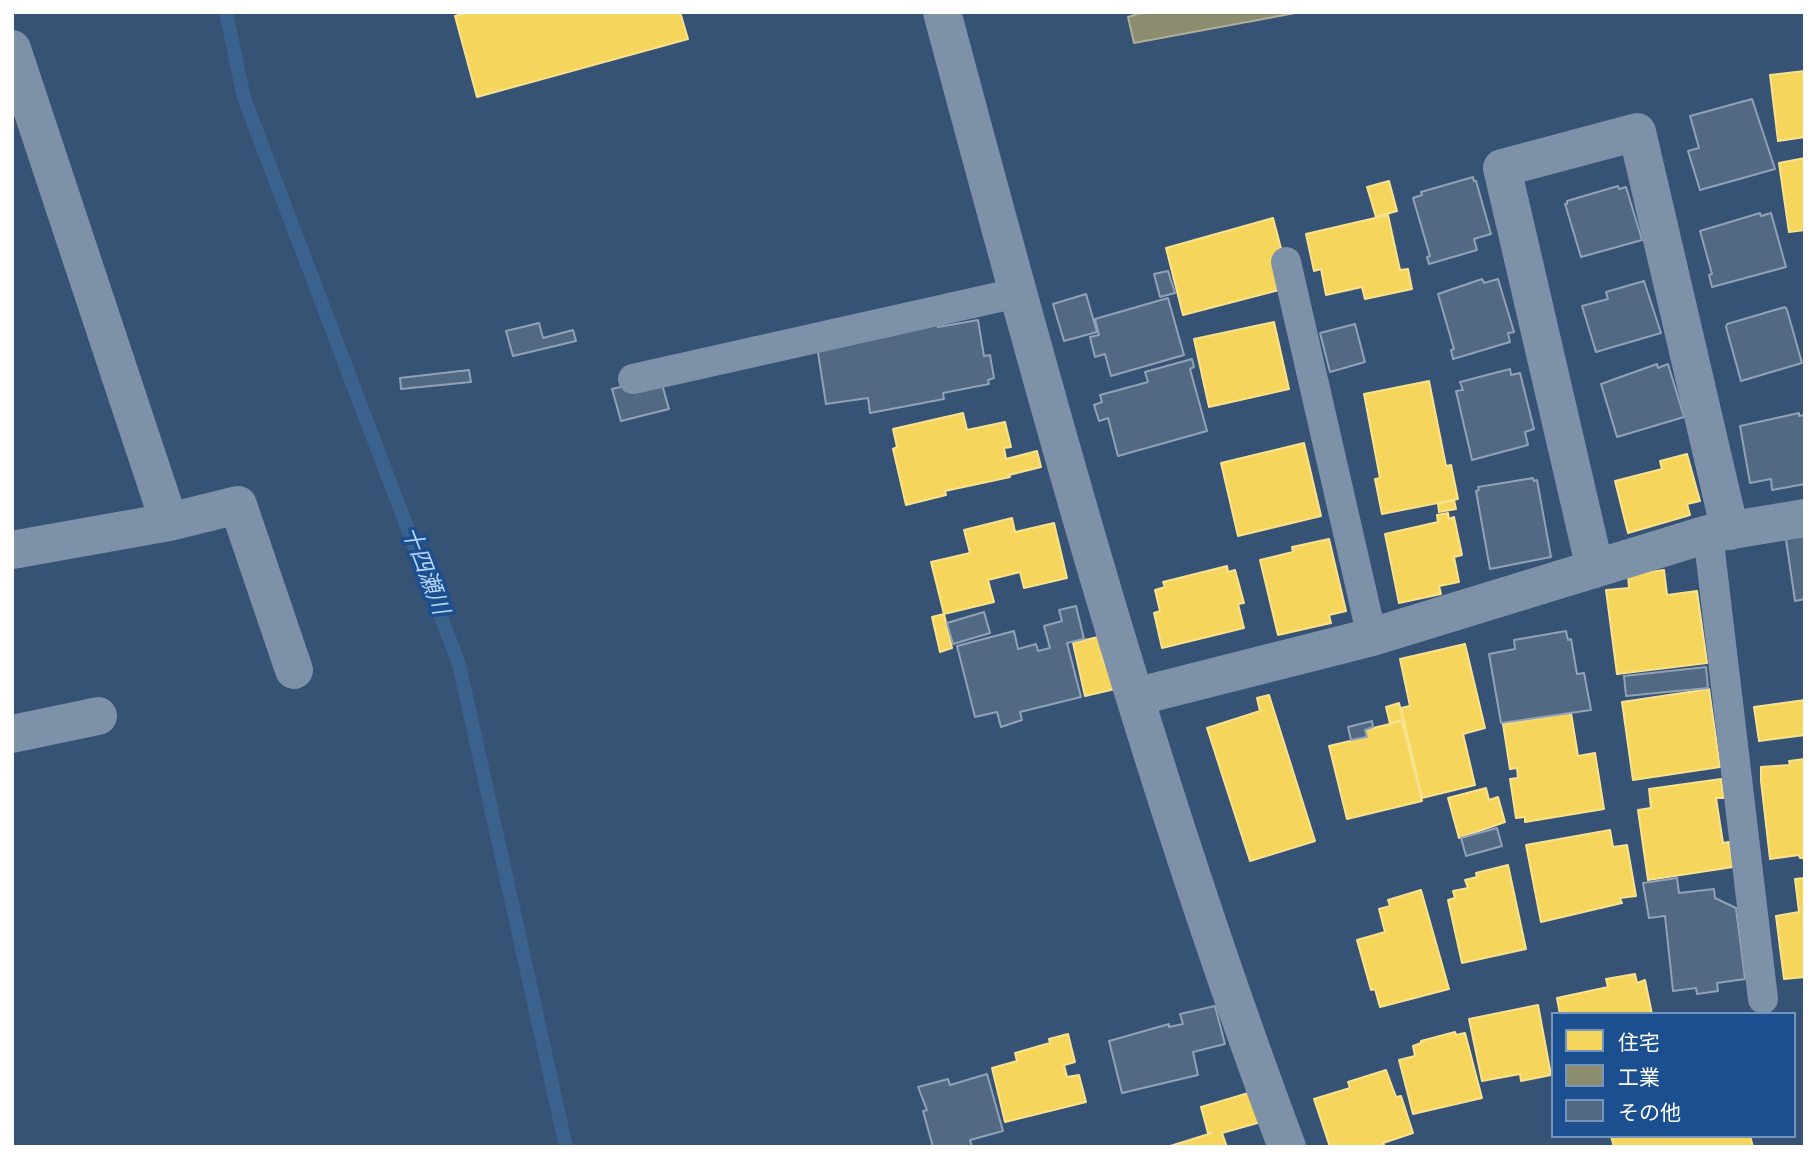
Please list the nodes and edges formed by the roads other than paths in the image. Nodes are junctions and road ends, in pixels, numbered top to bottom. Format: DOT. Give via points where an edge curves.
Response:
graph roads {
  1 [pos="942,12"];
  2 [pos="12,49"];
  3 [pos="1286,262"];
  4 [pos="1017,293"];
  5 [pos="633,379"];
  6 [pos="1805,518"];
  7 [pos="169,522"];
  8 [pos="1719,533"];
  9 [pos="12,550"];
  10 [pos="1595,569"];
  11 [pos="1372,637"];
  12 [pos="294,670"];
  13 [pos="1135,697"];
  14 [pos="98,716"];
  15 [pos="12,734"];
  16 [pos="1763,999"];
  17 [pos="1287,1147"];
  1 -- 4 [label="street"];
  2 -- 7 [label="street"];
  3 -- 11 [label="lane"];
  4 -- 5 [label="lane"];
  4 -- 13 [label="street"];
  6 -- 8 [label="street"];
  7 -- 9 [label="street"];
  7 -- 12 [label="street" via="238,505"];
  8 -- 10 [label="street"];
  8 -- 10 [label="street" via="1637,132 1502,168"];
  8 -- 16 [label="lane"];
  10 -- 11 [label="street"];
  11 -- 13 [label="street"];
  13 -- 17 [label="street"];
  14 -- 15 [label="street"];
}
